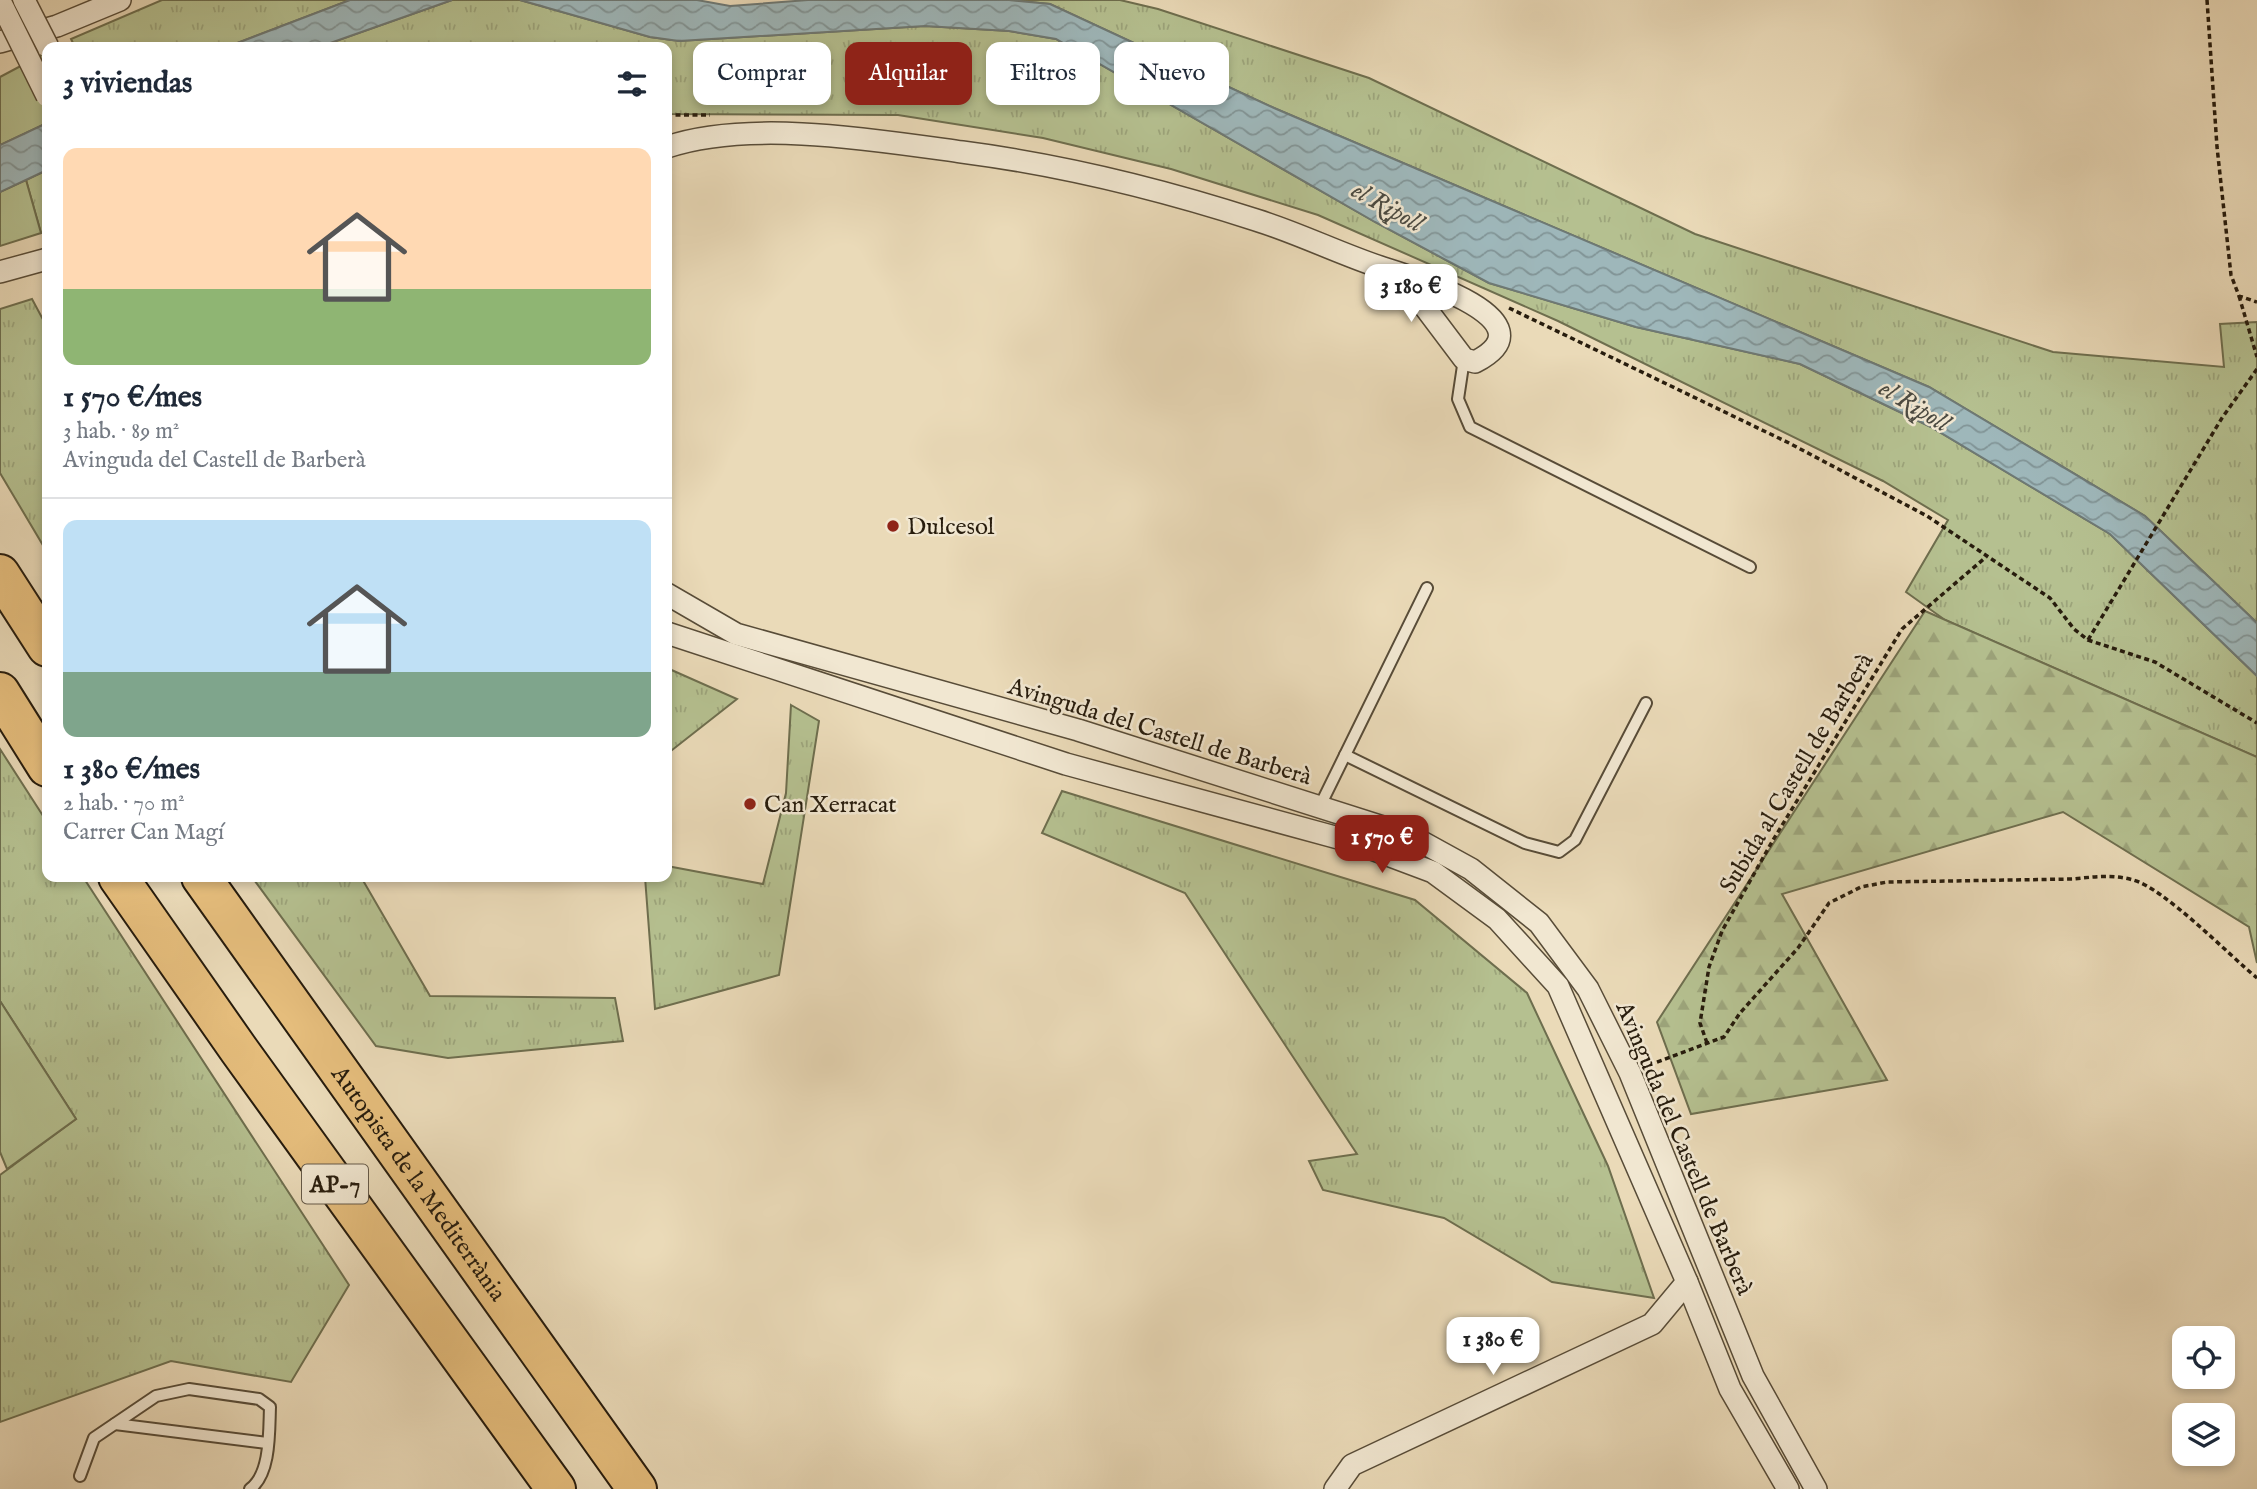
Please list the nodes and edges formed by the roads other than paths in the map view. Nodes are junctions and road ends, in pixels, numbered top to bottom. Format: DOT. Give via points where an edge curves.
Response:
graph roads {
  1 [pos="24,0"];
  2 [pos="120,0"];
  3 [pos="0,1"];
  4 [pos="0,41"];
  5 [pos="45,42"];
  6 [pos="42,86"];
  7 [pos="672,146"];
  8 [pos="42,260"];
  9 [pos="1380,267"];
  10 [pos="0,272"];
  11 [pos="1464,359"];
  12 [pos="1750,567"];
  13 [pos="0,574"];
  14 [pos="1426,588"];
  15 [pos="672,597"];
  16 [pos="672,635"];
  17 [pos="42,639"];
  18 [pos="0,692"];
  19 [pos="1646,703"];
  20 [pos="1345,755"];
  21 [pos="42,759"];
  22 [pos="1319,808"];
  23 [pos="121,882"];
  24 [pos="205,882"];
  25 [pos="1687,1282"];
  26 [pos="115,1424"];
  27 [pos="267,1443"];
  28 [pos="80,1476"];
  29 [pos="250,1489"];
  30 [pos="556,1489"];
  31 [pos="637,1489"];
  32 [pos="1335,1489"];
  33 [pos="1788,1489"];
  34 [pos="1816,1489"];
  1 -- 5 [label="street, bridge"];
  2 -- 4 [label="street" via="57,26"];
  3 -- 6 [label="street, bridge"];
  7 -- 9 [label="street" via="740,134 858,137 1033,161 1257,220"];
  8 -- 10 [label="street"];
  9 -- 11 [label="street" via="1412,290"];
  9 -- 11 [label="street" via="1454,294 1493,320 1499,337 1493,348 1475,362"];
  11 -- 12 [label="lane" via="1458,399 1470,427"];
  13 -- 17 [label="highway"];
  14 -- 20 [label="lane"];
  15 -- 22 [label="street, Avinguda del Castell de Barberà" via="736,634 1078,730"];
  16 -- 25 [label="street, Avinguda del Castell de Barberà" via="1066,764 1353,842 1433,872 1497,919 1558,986"];
  18 -- 21 [label="highway"];
  19 -- 20 [label="lane" via="1575,840 1559,852 1525,843"];
  20 -- 22 [label="lane"];
  22 -- 34 [label="street, Avinguda del Castell de Barberà" via="1411,836 1471,869 1539,923 1588,989 1630,1073 1753,1376"];
  23 -- 30 [label="highway, AP-7"];
  24 -- 31 [label="highway, Autopista de la Mediterrània / AP-7"];
  25 -- 32 [label="street" via="1652,1324 1352,1465"];
  25 -- 33 [label="street, Avinguda del Castell de Barberà" via="1730,1389"];
  26 -- 27 [label="lane"];
  26 -- 27 [label="lane" via="156,1396 189,1389 259,1399 270,1407"];
  26 -- 28 [label="lane" via="94,1438"];
  27 -- 29 [label="lane" via="263,1472"];
}
